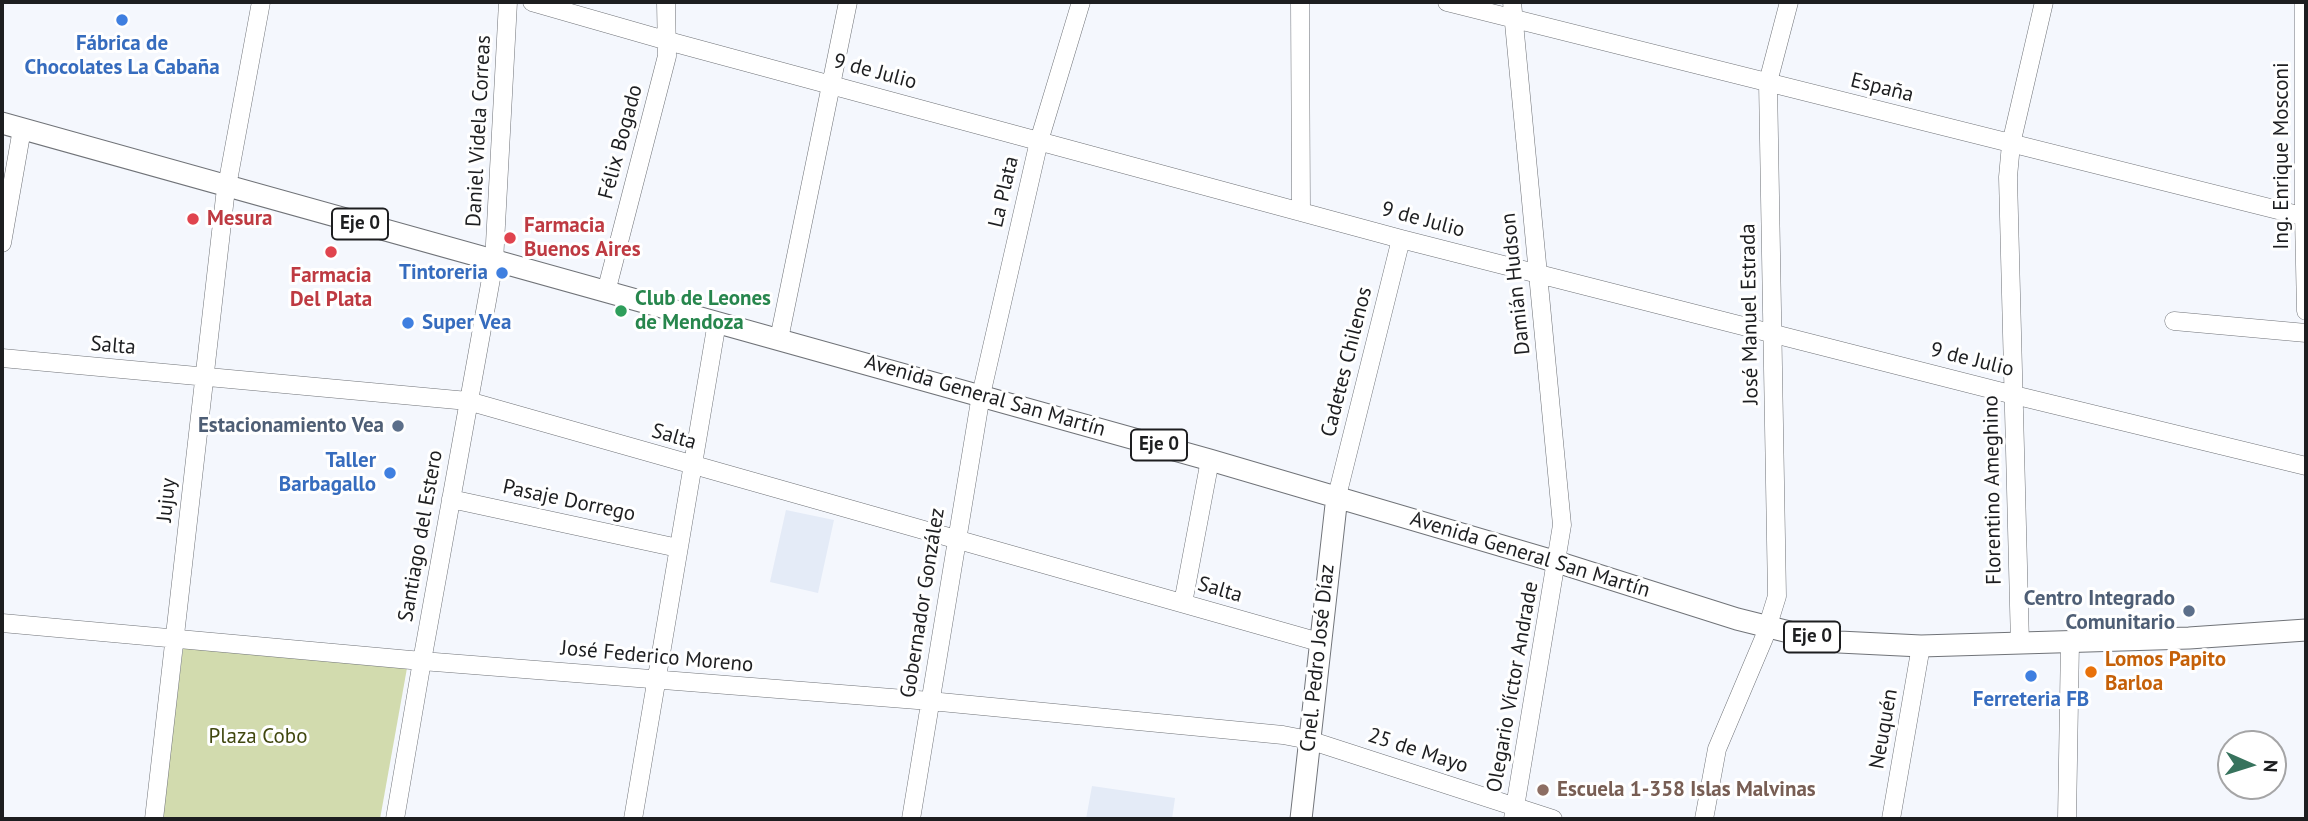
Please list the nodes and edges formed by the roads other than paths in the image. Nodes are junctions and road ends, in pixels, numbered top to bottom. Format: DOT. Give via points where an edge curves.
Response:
graph roads {
  1 [pos="261,2"];
  2 [pos="508,2"];
  3 [pos="532,2"];
  4 [pos="666,2"];
  5 [pos="848,2"];
  6 [pos="1081,2"];
  7 [pos="1300,2"];
  8 [pos="1447,2"];
  9 [pos="1789,2"];
  10 [pos="2044,2"];
  11 [pos="2304,2"];
  12 [pos="1512,11"];
  13 [pos="668,41"];
  14 [pos="1768,82"];
  15 [pos="832,84"];
  16 [pos="12,126"];
  17 [pos="1039,141"];
  18 [pos="2011,144"];
  19 [pos="227,187"];
  20 [pos="1301,212"];
  21 [pos="2305,217"];
  22 [pos="1401,239"];
  23 [pos="2,243"];
  24 [pos="494,262"];
  25 [pos="1537,274"];
  26 [pos="606,292"];
  27 [pos="2306,311"];
  28 [pos="2174,321"];
  29 [pos="718,322"];
  30 [pos="1773,332"];
  31 [pos="2306,333"];
  32 [pos="779,339"];
  33 [pos="2,358"];
  34 [pos="204,377"];
  35 [pos="981,395"];
  36 [pos="2014,395"];
  37 [pos="468,401"];
  38 [pos="1210,460"];
  39 [pos="692,466"];
  40 [pos="2306,466"];
  41 [pos="1337,496"];
  42 [pos="451,499"];
  43 [pos="956,541"];
  44 [pos="678,548"];
  45 [pos="1557,562"];
  46 [pos="1183,603"];
  47 [pos="2,623"];
  48 [pos="1768,628"];
  49 [pos="2306,630"];
  50 [pos="175,638"];
  51 [pos="1319,642"];
  52 [pos="2070,642"];
  53 [pos="2020,644"];
  54 [pos="1921,646"];
  55 [pos="422,661"];
  56 [pos="656,680"];
  57 [pos="930,702"];
  58 [pos="1309,740"];
  59 [pos="1514,813"];
  60 [pos="154,819"];
  61 [pos="396,819"];
  62 [pos="633,819"];
  63 [pos="911,819"];
  64 [pos="1301,819"];
  65 [pos="1553,819"];
  66 [pos="1704,819"];
  67 [pos="1891,819"];
  68 [pos="2067,819"];
  1 -- 19 [label="street, Jujuy"];
  2 -- 24 [label="street, Daniel Videla Correas"];
  3 -- 13 [label="street, 9 de Julio"];
  4 -- 13 [label="street, Félix Bogado"];
  5 -- 15 [label="street"];
  6 -- 17 [label="street, La Plata"];
  7 -- 20 [label="street"];
  8 -- 12 [label="street, España"];
  9 -- 14 [label="street, José Manuel Estrada"];
  10 -- 18 [label="street, Florentino Ameghino"];
  11 -- 21 [label="street, Ing. Enrique Mosconi"];
  12 -- 14 [label="street, España"];
  12 -- 25 [label="street, Damián Hudson"];
  13 -- 15 [label="street, 9 de Julio"];
  13 -- 26 [label="street, Félix Bogado"];
  14 -- 18 [label="street, España"];
  14 -- 30 [label="street, José Manuel Estrada"];
  15 -- 17 [label="street, 9 de Julio"];
  15 -- 32 [label="street"];
  16 -- 19 [label="main road, Avenida General San Martín / Eje 0"];
  16 -- 23 [label="street"];
  17 -- 20 [label="street, 9 de Julio"];
  17 -- 35 [label="street, La Plata"];
  18 -- 21 [label="street, España"];
  18 -- 36 [label="street, Florentino Ameghino"];
  19 -- 24 [label="main road, Avenida General San Martín / Eje 0"];
  19 -- 34 [label="street, Jujuy"];
  20 -- 22 [label="street, 9 de Julio"];
  21 -- 27 [label="street, Ing. Enrique Mosconi"];
  22 -- 25 [label="street, 9 de Julio"];
  22 -- 41 [label="street, Cadetes Chilenos"];
  24 -- 26 [label="main road, Avenida General San Martín / Eje 0"];
  24 -- 37 [label="street, Santiago del Estero"];
  25 -- 30 [label="street, 9 de Julio"];
  25 -- 45 [label="street, Damián Hudson" via="1562,525"];
  26 -- 29 [label="main road, Avenida General San Martín / Eje 0"];
  28 -- 31 [label="street"];
  29 -- 32 [label="main road, Avenida General San Martín / Eje 0"];
  29 -- 39 [label="street"];
  30 -- 36 [label="street, 9 de Julio"];
  30 -- 48 [label="street, José Manuel Estrada" via="1777,585"];
  32 -- 35 [label="main road, Avenida General San Martín / Eje 0"];
  33 -- 34 [label="street, Salta"];
  34 -- 37 [label="street, Salta"];
  34 -- 50 [label="street, Jujuy"];
  35 -- 38 [label="main road, Avenida General San Martín / Eje 0"];
  35 -- 43 [label="street, Gobernador González"];
  36 -- 40 [label="street, 9 de Julio"];
  36 -- 53 [label="street, Florentino Ameghino"];
  37 -- 39 [label="street, Salta"];
  37 -- 42 [label="street, Santiago del Estero"];
  38 -- 41 [label="main road, Avenida General San Martín / Eje 0"];
  38 -- 46 [label="street"];
  39 -- 43 [label="street, Salta"];
  39 -- 44 [label="street"];
  41 -- 45 [label="main road, Avenida General San Martín / Eje 0"];
  41 -- 51 [label="main road, Cnel. Pedro José Díaz"];
  42 -- 44 [label="street, Pasaje Dorrego"];
  42 -- 55 [label="street, Santiago del Estero"];
  43 -- 46 [label="street, Salta"];
  43 -- 57 [label="street, Gobernador González"];
  44 -- 56 [label="street"];
  45 -- 48 [label="main road, Avenida General San Martín / Eje 0"];
  45 -- 59 [label="street, Olegario Víctor Andrade"];
  46 -- 51 [label="street, Salta"];
  47 -- 50 [label="street, José Federico Moreno"];
  48 -- 54 [label="main road, Avenida General San Martín / Eje 0" via="1839,642"];
  48 -- 66 [label="street, José Manuel Estrada" via="1717,749"];
  49 -- 52 [label="main road, Avenida General San Martín / Eje 0"];
  50 -- 55 [label="street, José Federico Moreno"];
  50 -- 60 [label="street, Jujuy"];
  51 -- 58 [label="main road, Cnel. Pedro José Díaz"];
  52 -- 53 [label="main road, Avenida General San Martín / Eje 0"];
  52 -- 68 [label="street"];
  53 -- 54 [label="main road, Avenida General San Martín / Eje 0"];
  54 -- 67 [label="street, Neuquén"];
  55 -- 56 [label="street, José Federico Moreno"];
  55 -- 61 [label="street, Santiago del Estero"];
  56 -- 57 [label="street, José Federico Moreno"];
  56 -- 62 [label="street"];
  57 -- 58 [label="street, José Federico Moreno"];
  57 -- 63 [label="street, Gobernador González"];
  58 -- 59 [label="street, 25 de Mayo"];
  58 -- 64 [label="main road, Cnel. Pedro José Díaz"];
  59 -- 65 [label="street, 25 de Mayo"];
}
